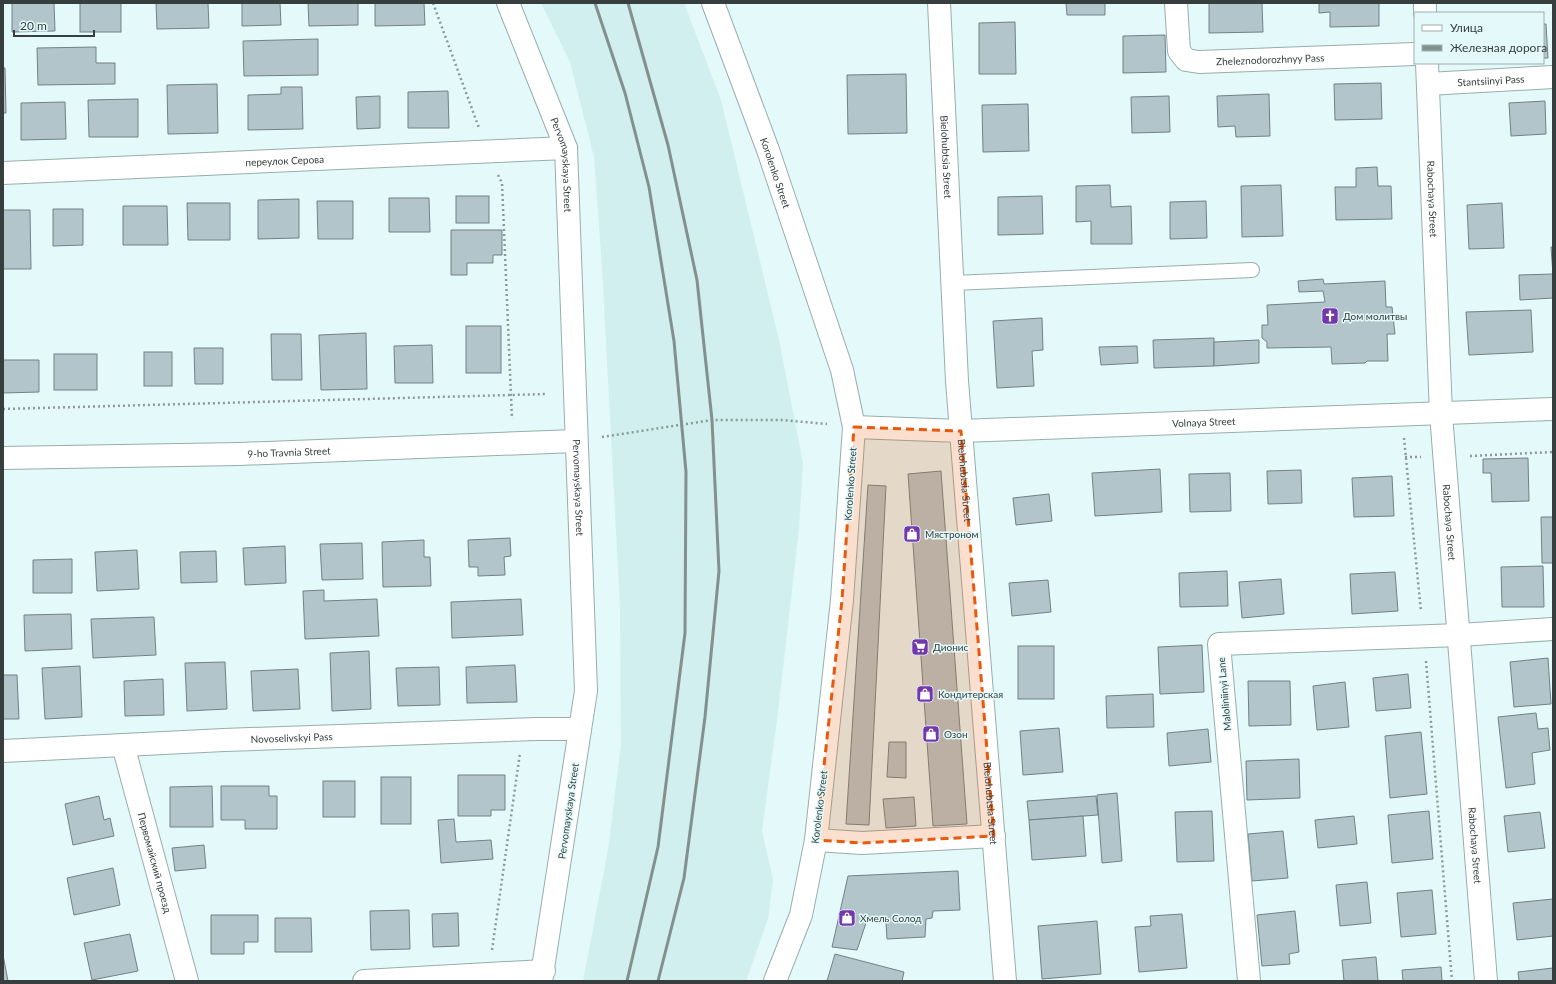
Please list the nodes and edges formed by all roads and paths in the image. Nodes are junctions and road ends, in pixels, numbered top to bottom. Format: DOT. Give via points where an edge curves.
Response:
graph roads {
  1 [pos="433,3"];
  2 [pos="508,3"];
  3 [pos="713,3"];
  4 [pos="939,3"];
  5 [pos="1176,3"];
  6 [pos="1414,54"];
  7 [pos="1427,73"];
  8 [pos="1553,77"];
  9 [pos="566,148"];
  10 [pos="488,152"];
  11 [pos="3,173"];
  12 [pos="1252,270"];
  13 [pos="952,283"];
  14 [pos="548,394"];
  15 [pos="512,395"];
  16 [pos="3,409"];
  17 [pos="1553,409"];
  18 [pos="1441,414"];
  19 [pos="1403,416"];
  20 [pos="854,427"];
  21 [pos="961,431"];
  22 [pos="576,441"];
  23 [pos="512,443"];
  24 [pos="1553,452"];
  25 [pos="1445,456"];
  26 [pos="1405,457"];
  27 [pos="3,458"];
  28 [pos="1553,629"];
  29 [pos="1458,635"];
  30 [pos="1424,636"];
  31 [pos="524,729"];
  32 [pos="580,729"];
  33 [pos="123,745"];
  34 [pos="3,751"];
  35 [pos="994,836"];
  36 [pos="816,840"];
  37 [pos="489,974"];
  38 [pos="543,976"];
  39 [pos="187,981"];
  40 [pos="364,981"];
  41 [pos="775,981"];
  42 [pos="1005,981"];
  43 [pos="1250,981"];
  44 [pos="1452,981"];
  45 [pos="1486,981"];
  1 -- 10 [label="path"];
  2 -- 9 [label="street, Pervomayskaya Street"];
  3 -- 20 [label="street, Korolenko Street" via="768,150 842,370"];
  4 -- 13 [label="street, Bielohubtsia Street"];
  5 -- 6 [label="street, Zheleznodorozhnyy Pass" via="1179,51 1186,60"];
  7 -- 8 [label="street, Stantsiinyi Pass"];
  7 -- 18 [label="street, Rabochaya Street"];
  9 -- 10 [label="street, переулок Серова"];
  9 -- 22 [label="street, Pervomayskaya Street"];
  10 -- 11 [label="street, переулок Серова"];
  10 -- 15 [label="path" via="502,183"];
  12 -- 13 [label="lane"];
  13 -- 21 [label="street, Bielohubtsia Street"];
  14 -- 15 [label="path"];
  15 -- 16 [label="path"];
  15 -- 23 [label="path"];
  17 -- 18 [label="street, Volnaya Street"];
  18 -- 19 [label="street, Volnaya Street"];
  18 -- 25 [label="street, Rabochaya Street"];
  19 -- 21 [label="street, Volnaya Street"];
  19 -- 26 [label="path"];
  20 -- 21 [label="street, Volnaya Street"];
  20 -- 22 [label="path" via="782,420 712,420"];
  20 -- 36 [label="street, Korolenko Street" via="842,600"];
  21 -- 35 [label="street, Bielohubtsia Street"];
  22 -- 23 [label="street, 9-ho Travnia Street"];
  22 -- 32 [label="street, Pervomayskaya Street" via="586,691"];
  23 -- 27 [label="street, 9-ho Travnia Street" via="239,454"];
  24 -- 25 [label="path"];
  25 -- 26 [label="path"];
  25 -- 29 [label="street, Rabochaya Street"];
  26 -- 30 [label="path"];
  28 -- 29 [label="street, Maloliniinyi Lane"];
  29 -- 30 [label="street, Maloliniinyi Lane"];
  29 -- 45 [label="street, Rabochaya Street"];
  30 -- 43 [label="street, Maloliniinyi Lane" via="1220,644"];
  30 -- 44 [label="path"];
  31 -- 32 [label="street, Novoselivskyi Pass"];
  31 -- 33 [label="street, Novoselivskyi Pass"];
  31 -- 37 [label="path"];
  32 -- 38 [label="street, Pervomayskaya Street"];
  33 -- 34 [label="street, Novoselivskyi Pass"];
  33 -- 39 [label="street, Первомайский проезд"];
  35 -- 36 [label="street" via="862,843"];
  35 -- 42 [label="street, Bielohubtsia Street"];
  36 -- 41 [label="street, Korolenko Street" via="801,914"];
  37 -- 38 [label="street"];
  37 -- 40 [label="street"];
}
